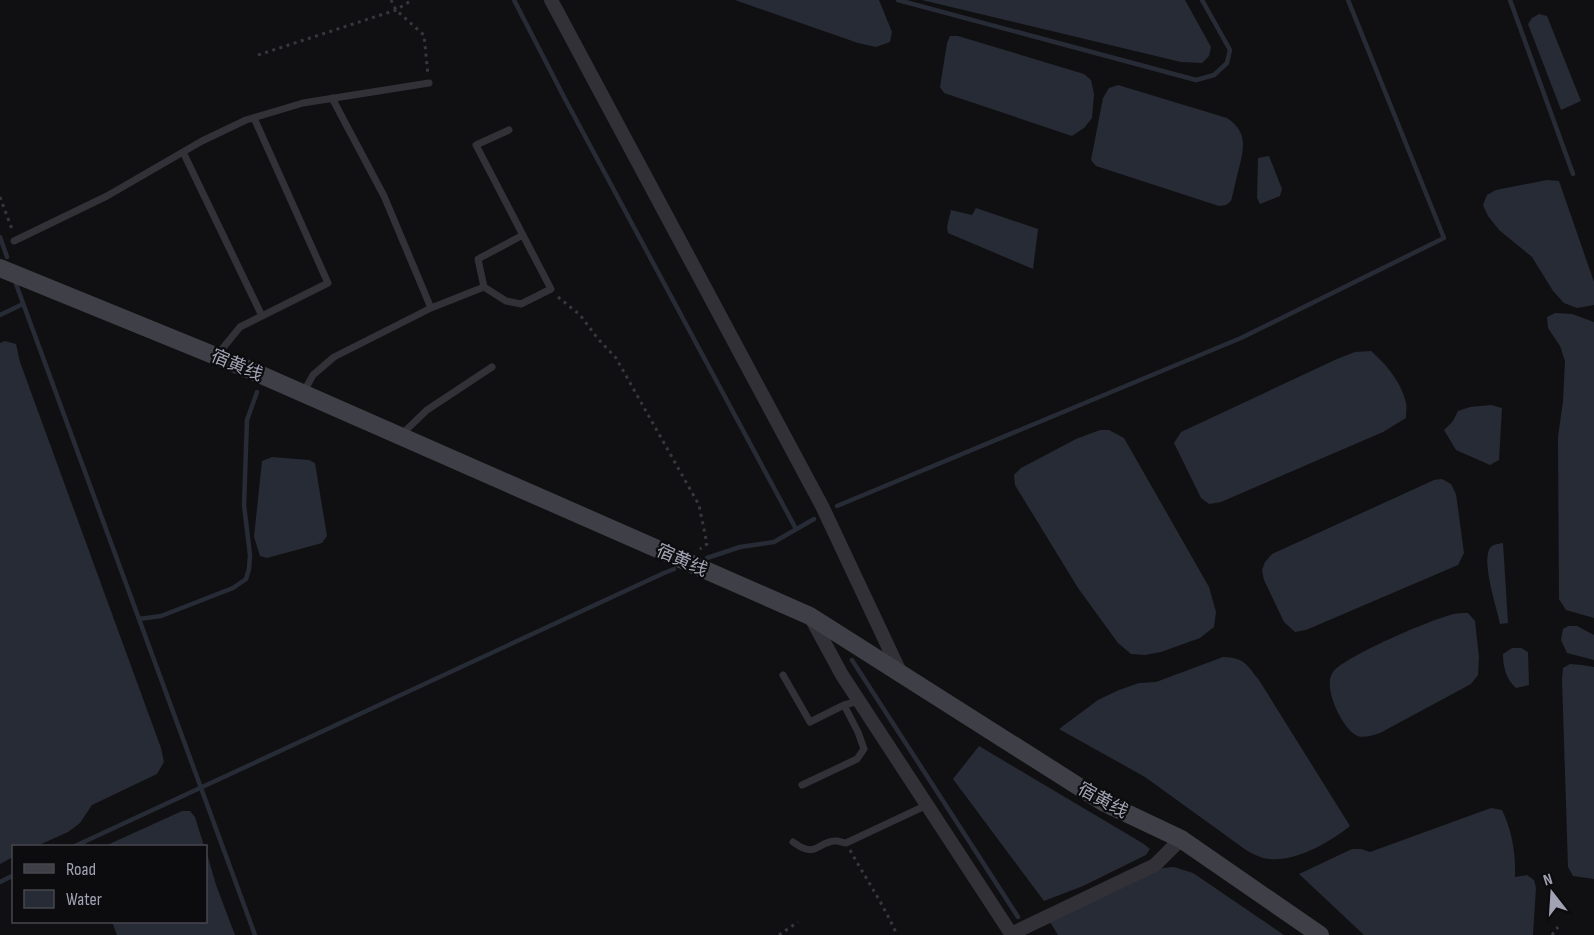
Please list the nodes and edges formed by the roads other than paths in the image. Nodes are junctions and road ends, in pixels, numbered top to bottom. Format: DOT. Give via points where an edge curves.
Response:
graph roads {
  1 [pos="551,0"];
  2 [pos="429,83"];
  3 [pos="332,98"];
  4 [pos="254,118"];
  5 [pos="508,130"];
  6 [pos="183,152"];
  7 [pos="523,235"];
  8 [pos="14,241"];
  9 [pos="0,268"];
  10 [pos="484,287"];
  11 [pos="431,308"];
  12 [pos="262,316"];
  13 [pos="216,356"];
  14 [pos="492,367"];
  15 [pos="303,393"];
  16 [pos="400,436"];
  17 [pos="810,616"];
  18 [pos="901,674"];
  19 [pos="783,675"];
  20 [pos="859,700"];
  21 [pos="844,705"];
  22 [pos="802,785"];
  23 [pos="927,805"];
  24 [pos="1181,839"];
  25 [pos="794,842"];
  26 [pos="1011,935"];
  27 [pos="1320,935"];
  1 -- 18 [label="street" via="822,506"];
  2 -- 3 [label="lane"];
  3 -- 4 [label="lane"];
  3 -- 11 [label="lane" via="384,196"];
  4 -- 6 [label="lane"];
  4 -- 12 [label="lane" via="328,283"];
  5 -- 7 [label="lane" via="476,145"];
  6 -- 8 [label="lane" via="107,196"];
  6 -- 12 [label="lane"];
  7 -- 10 [label="lane" via="478,259"];
  7 -- 10 [label="lane" via="551,289 521,304 506,301"];
  9 -- 13 [label="main road, 宿黄线"];
  10 -- 11 [label="lane"];
  11 -- 15 [label="lane" via="334,357 313,375"];
  12 -- 13 [label="lane" via="240,327"];
  13 -- 15 [label="main road, 宿黄线"];
  14 -- 16 [label="lane" via="427,410"];
  15 -- 16 [label="main road, 宿黄线"];
  16 -- 17 [label="main road, 宿黄线"];
  17 -- 18 [label="main road, 宿黄线"];
  17 -- 20 [label="street"];
  18 -- 24 [label="main road, 宿黄线" via="1103,802"];
  19 -- 21 [label="lane" via="810,722"];
  20 -- 21 [label="lane"];
  20 -- 23 [label="street"];
  21 -- 22 [label="lane" via="864,749 857,759"];
  23 -- 25 [label="lane" via="846,843 834,841 803,849"];
  23 -- 26 [label="street"];
  24 -- 26 [label="street" via="1155,865"];
  24 -- 27 [label="main road, 宿黄线"];
}
